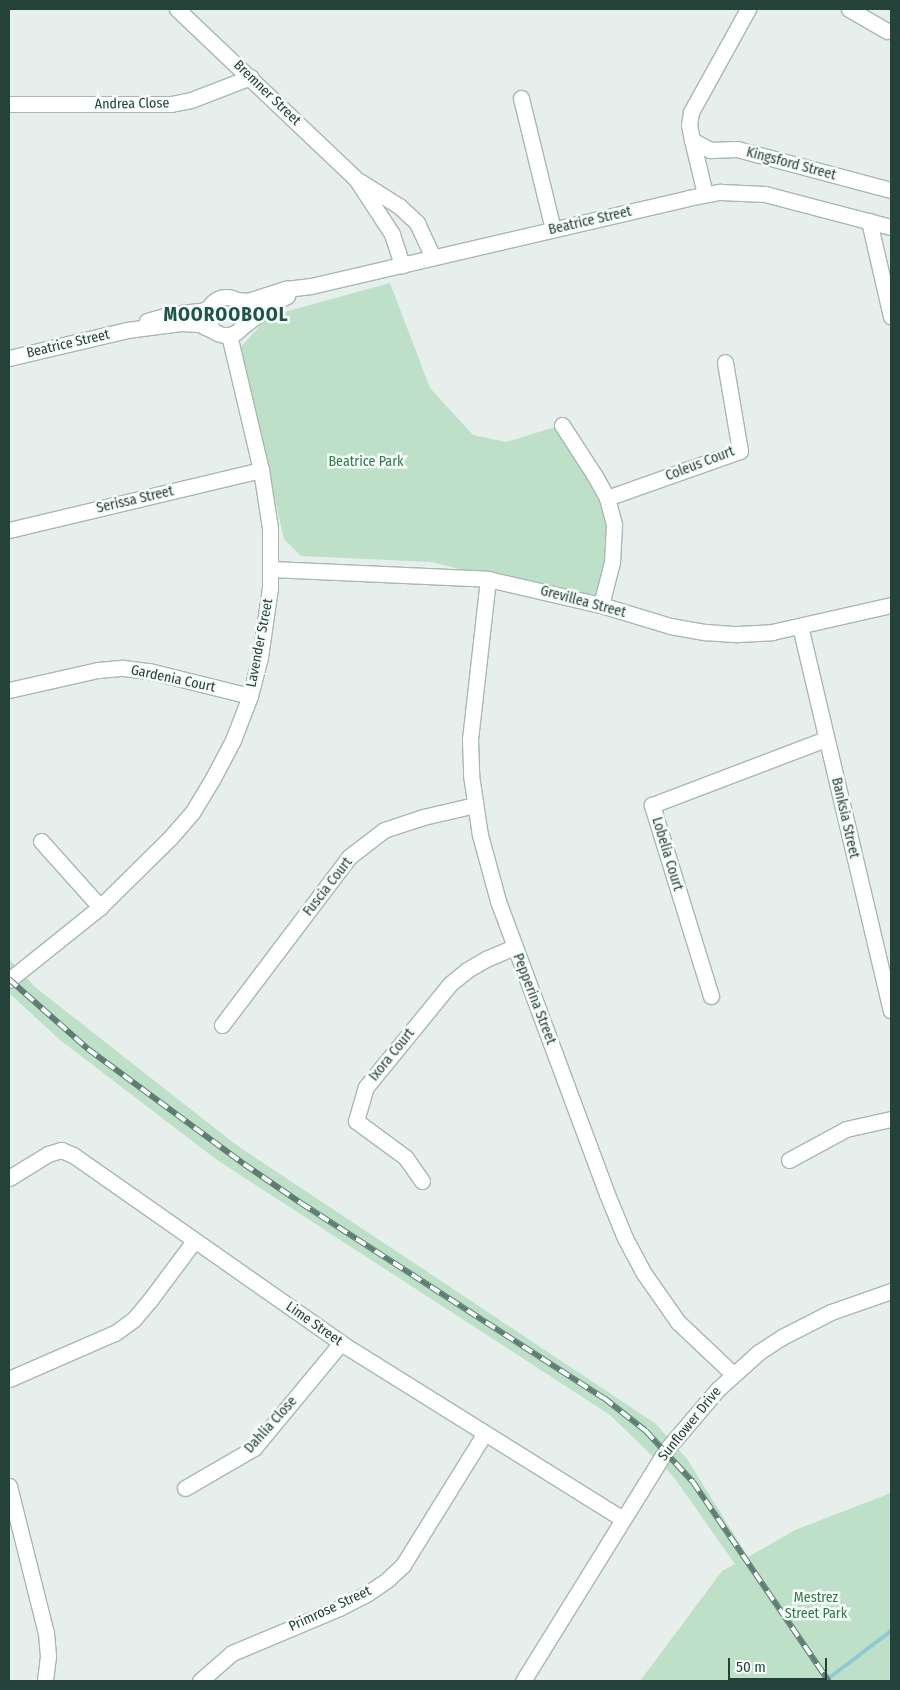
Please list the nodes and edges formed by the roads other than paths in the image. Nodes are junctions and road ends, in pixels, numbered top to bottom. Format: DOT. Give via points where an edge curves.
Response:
graph roads {
  1 [pos="177,9"];
  2 [pos="748,9"];
  3 [pos="849,9"];
  4 [pos="887,31"];
  5 [pos="251,77"];
  6 [pos="521,98"];
  7 [pos="9,104"];
  8 [pos="692,140"];
  9 [pos="356,178"];
  10 [pos="891,190"];
  11 [pos="705,194"];
  12 [pos="869,221"];
  13 [pos="891,227"];
  14 [pos="554,229"];
  15 [pos="433,257"];
  16 [pos="402,265"];
  17 [pos="311,286"];
  18 [pos="236,300"];
  19 [pos="210,307"];
  20 [pos="891,316"];
  21 [pos="243,326"];
  22 [pos="127,330"];
  23 [pos="221,333"];
  24 [pos="9,358"];
  25 [pos="725,362"];
  26 [pos="562,425"];
  27 [pos="261,470"];
  28 [pos="607,498"];
  29 [pos="9,530"];
  30 [pos="271,569"];
  31 [pos="488,579"];
  32 [pos="601,605"];
  33 [pos="891,605"];
  34 [pos="800,626"];
  35 [pos="9,690"];
  36 [pos="250,696"];
  37 [pos="826,739"];
  38 [pos="475,806"];
  39 [pos="41,841"];
  40 [pos="100,907"];
  41 [pos="514,947"];
  42 [pos="9,980"];
  43 [pos="712,996"];
  44 [pos="891,1010"];
  45 [pos="222,1025"];
  46 [pos="891,1119"];
  47 [pos="789,1160"];
  48 [pos="9,1178"];
  49 [pos="422,1181"];
  50 [pos="194,1241"];
  51 [pos="891,1290"];
  52 [pos="341,1343"];
  53 [pos="734,1374"];
  54 [pos="9,1379"];
  55 [pos="485,1433"];
  56 [pos="9,1486"];
  57 [pos="186,1488"];
  58 [pos="623,1519"];
  59 [pos="45,1681"];
  60 [pos="200,1681"];
  61 [pos="523,1681"];
  1 -- 5 [label="street, Bremner Street"];
  2 -- 8 [label="street" via="691,112"];
  3 -- 4 [label="street"];
  5 -- 7 [label="street, Andrea Close" via="191,100 171,104"];
  5 -- 9 [label="street, Bremner Street"];
  6 -- 14 [label="street"];
  8 -- 10 [label="street, Kingsford Street" via="710,150 737,149"];
  8 -- 11 [label="street"];
  9 -- 15 [label="street, Bremner Street" via="386,196 417,223"];
  9 -- 16 [label="street, Bremner Street" via="392,234"];
  11 -- 12 [label="street, Beatrice Street" via="765,194"];
  11 -- 14 [label="street, Beatrice Street"];
  12 -- 13 [label="street"];
  12 -- 20 [label="street"];
  14 -- 15 [label="street, Beatrice Street"];
  15 -- 16 [label="street, Beatrice Street"];
  16 -- 17 [label="street, Beatrice Street"];
  17 -- 18 [label="street, Beatrice Street" via="286,289 248,301"];
  17 -- 21 [label="street, Beatrice Street" via="273,303"];
  18 -- 19 [label="street" via="224,297"];
  18 -- 21 [label="street" via="246,314"];
  19 -- 22 [label="street, Beatrice Street" via="198,312 165,315"];
  19 -- 23 [label="street" via="207,320"];
  21 -- 23 [label="street" via="239,331"];
  22 -- 23 [label="street, Beatrice Street" via="190,322"];
  22 -- 24 [label="street, Beatrice Street"];
  23 -- 27 [label="street, Lavender Street"];
  25 -- 28 [label="street, Coleus Court" via="740,451"];
  26 -- 28 [label="street"];
  27 -- 29 [label="street, Serissa Street"];
  27 -- 30 [label="street, Lavender Street" via="270,528"];
  28 -- 32 [label="street" via="614,525 614,544"];
  30 -- 31 [label="street, Grevillea Street"];
  30 -- 36 [label="street, Lavender Street" via="260,657"];
  31 -- 32 [label="street, Grevillea Street"];
  31 -- 38 [label="street, Pepperina Street" via="470,739"];
  32 -- 34 [label="street, Grevillea Street" via="670,626 705,632 772,632"];
  33 -- 34 [label="street, Grevillea Street"];
  34 -- 37 [label="street, Banksia Street"];
  35 -- 36 [label="street, Gardenia Court" via="89,672 123,668 149,671"];
  36 -- 40 [label="street, Lavender Street" via="233,740 192,813 144,866"];
  37 -- 43 [label="street, Lobelia Court" via="652,805"];
  37 -- 44 [label="street, Banksia Street"];
  38 -- 41 [label="street, Pepperina Street" via="487,866"];
  38 -- 45 [label="street, Fuscia Court" via="423,816 384,830 349,857"];
  39 -- 40 [label="street"];
  40 -- 42 [label="street, Lavender Street"];
  41 -- 49 [label="street, Ixora Court" via="486,959 450,984 366,1087 356,1121 405,1157"];
  41 -- 53 [label="street, Pepperina Street" via="625,1238 643,1272 678,1322"];
  46 -- 47 [label="street" via="846,1129"];
  48 -- 50 [label="street, Lime Street" via="48,1154 61,1150 83,1161"];
  50 -- 52 [label="street, Lime Street"];
  50 -- 54 [label="street" via="134,1319 115,1333"];
  51 -- 53 [label="street, Sunflower Drive" via="807,1323 759,1352"];
  52 -- 55 [label="street, Lime Street"];
  52 -- 57 [label="street, Dahlia Close" via="254,1448"];
  53 -- 58 [label="street, Sunflower Drive" via="666,1450"];
  55 -- 58 [label="street, Lime Street"];
  55 -- 60 [label="street, Primrose Street" via="403,1565 387,1580 339,1608 232,1653"];
  56 -- 59 [label="street" via="46,1634"];
  58 -- 61 [label="street, Sunflower Drive"];
}
